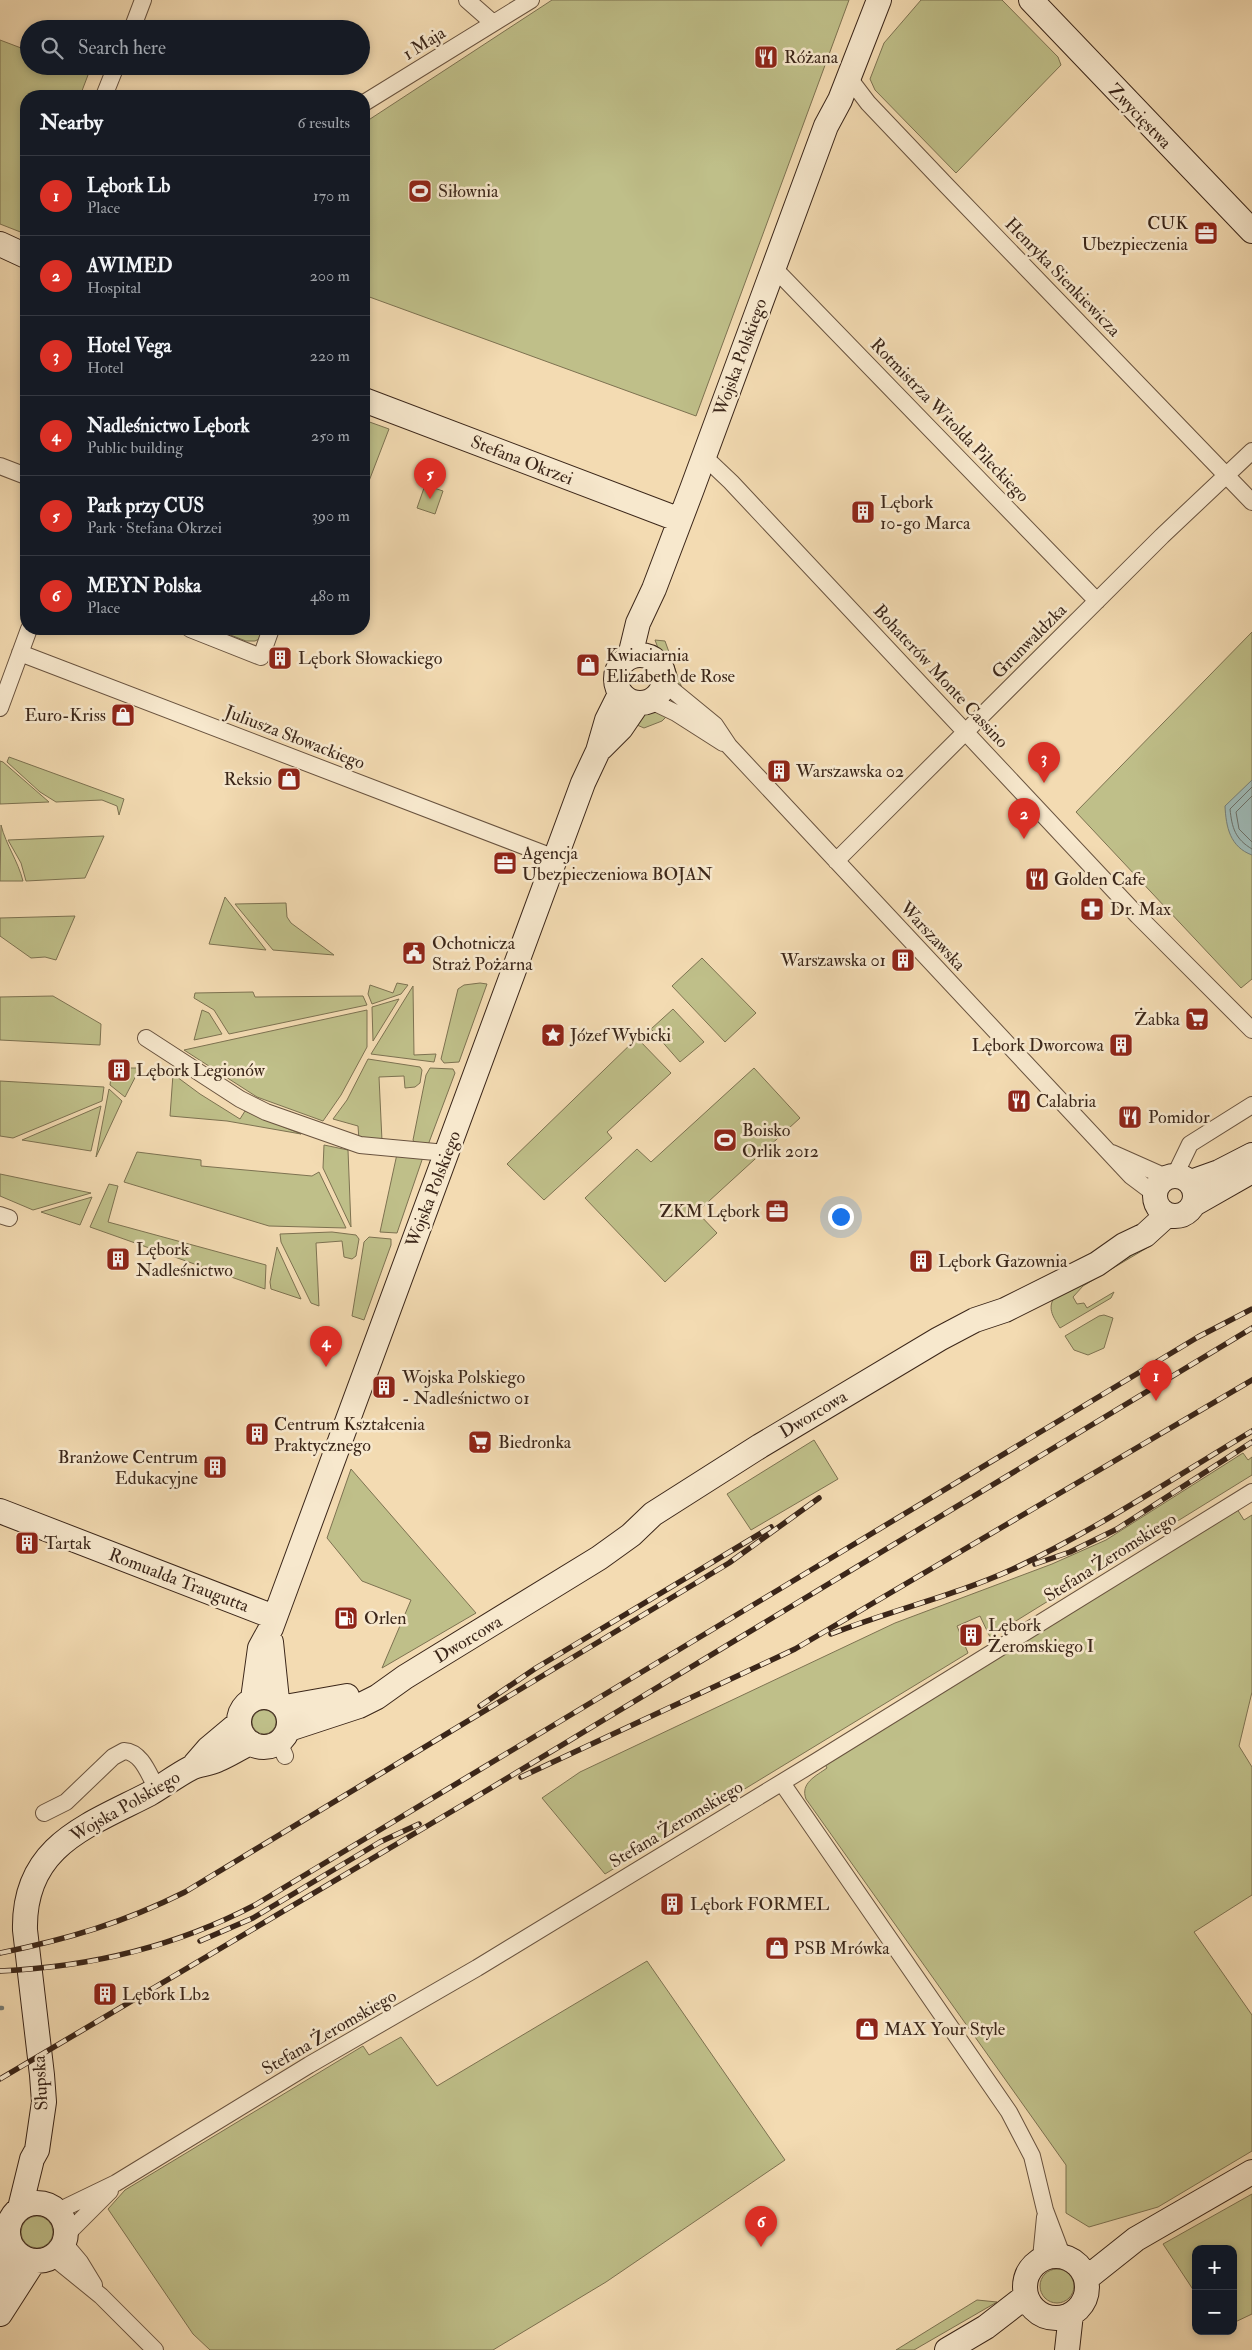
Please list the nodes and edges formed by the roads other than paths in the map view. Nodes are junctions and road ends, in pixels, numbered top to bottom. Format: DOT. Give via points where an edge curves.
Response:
graph roads {
  1 [pos="143,0"];
  2 [pos="467,0"];
  3 [pos="531,0"];
  4 [pos="863,0"];
  5 [pos="879,0"];
  6 [pos="1031,0"];
  7 [pos="135,20"];
  8 [pos="492,22"];
  9 [pos="112,75"];
  10 [pos="849,78"];
  11 [pos="106,90"];
  12 [pos="370,99"];
  13 [pos="826,126"];
  14 [pos="1252,231"];
  15 [pos="0,244"];
  16 [pos="20,253"];
  17 [pos="774,267"];
  18 [pos="370,402"];
  19 [pos="1252,451"];
  20 [pos="702,460"];
  21 [pos="0,466"];
  22 [pos="20,474"];
  23 [pos="1227,476"];
  24 [pos="1252,502"];
  25 [pos="680,520"];
  26 [pos="1097,601"];
  27 [pos="27,635"];
  28 [pos="206,635"];
  29 [pos="269,635"];
  30 [pos="20,653"];
  31 [pos="641,656"];
  32 [pos="643,695"];
  33 [pos="0,708"];
  34 [pos="965,732"];
  35 [pos="556,858"];
  36 [pos="836,861"];
  37 [pos="1252,1030"];
  38 [pos="146,1038"];
  39 [pos="1252,1105"];
  40 [pos="446,1153"];
  41 [pos="1252,1155"];
  42 [pos="1252,1171"];
  43 [pos="1172,1192"];
  44 [pos="1252,1492"];
  45 [pos="0,1511"];
  46 [pos="273,1622"];
  47 [pos="253,1699"];
  48 [pos="239,1723"];
  49 [pos="283,1727"];
  50 [pos="251,1743"];
  51 [pos="192,1768"];
  52 [pos="782,1783"];
  53 [pos="157,1789"];
  54 [pos="44,1813"];
  55 [pos="34,2016"];
  56 [pos="37,2150"];
  57 [pos="1252,2172"];
  58 [pos="116,2183"];
  59 [pos="52,2207"];
  60 [pos="20,2208"];
  61 [pos="10,2245"];
  62 [pos="54,2249"];
  63 [pos="1067,2264"];
  64 [pos="0,2301"];
  65 [pos="1046,2309"];
  66 [pos="0,2314"];
  67 [pos="154,2350"];
  68 [pos="947,2350"];
  69 [pos="1060,2350"];
  70 [pos="1067,2350"];
  1 -- 7 [label="street"];
  2 -- 8 [label="street"];
  3 -- 8 [label="street, 1 Maja"];
  4 -- 13 [label="street, Wojska Polskiego" via="828,97"];
  5 -- 10 [label="street, Wojska Polskiego"];
  6 -- 14 [label="street, Zwycięstwa"];
  8 -- 12 [label="street, 1 Maja"];
  9 -- 11 [label="street"];
  10 -- 13 [label="street, Wojska Polskiego"];
  10 -- 23 [label="street, Henryka Sienkiewicza" via="933,171"];
  13 -- 17 [label="street, Wojska Polskiego"];
  15 -- 16 [label="street"];
  17 -- 20 [label="street, Wojska Polskiego"];
  17 -- 26 [label="street, Rotmistrza Witolda Pileckiego"];
  18 -- 25 [label="street, Stefana Okrzei"];
  19 -- 23 [label="street, Grunwaldzka"];
  20 -- 25 [label="street, Wojska Polskiego"];
  20 -- 34 [label="street, Bohaterów Monte Cassino" via="712,464 731,482"];
  21 -- 22 [label="street"];
  23 -- 24 [label="street, Henryka Sienkiewicza"];
  23 -- 26 [label="street, Grunwaldzka"];
  25 -- 31 [label="street, Wojska Polskiego" via="638,623"];
  26 -- 34 [label="street, Grunwaldzka"];
  27 -- 30 [label="street"];
  28 -- 29 [label="street" via="261,656"];
  30 -- 33 [label="street"];
  30 -- 35 [label="street, Juliusza Słowackiego"];
  31 -- 32 [label="street" via="658,661 663,671"];
  31 -- 32 [label="street" via="621,664 616,684"];
  32 -- 35 [label="street, Wojska Polskiego" via="607,720"];
  32 -- 36 [label="street, Warszawska" via="715,725 729,746"];
  34 -- 36 [label="street, Grunwaldzka"];
  34 -- 37 [label="street, Bohaterów Monte Cassino" via="1138,916"];
  35 -- 40 [label="street, Wojska Polskiego"];
  36 -- 43 [label="street, Warszawska" via="1110,1152"];
  38 -- 40 [label="street" via="240,1099 266,1112 360,1145"];
  39 -- 43 [label="street, Dworcowa" via="1190,1144"];
  40 -- 46 [label="street, Wojska Polskiego"];
  41 -- 43 [label="street, Dworcowa"];
  42 -- 43 [label="street, Dworcowa"];
  43 -- 49 [label="street, Dworcowa" via="1134,1225 1124,1245 1097,1264 1005,1310 975,1320 939,1338 377,1697 359,1706"];
  44 -- 52 [label="street, Stefana Żeromskiego"];
  45 -- 46 [label="street, Romualda Traugutta"];
  46 -- 47 [label="street, Wojska Polskiego" via="260,1648"];
  46 -- 49 [label="street, Wojska Polskiego" via="273,1673"];
  47 -- 48 [label="street" via="243,1709"];
  47 -- 49 [label="street" via="261,1697"];
  48 -- 50 [label="street" via="245,1738"];
  48 -- 51 [label="street, Wojska Polskiego" via="208,1749"];
  49 -- 50 [label="street" via="265,1747"];
  50 -- 51 [label="street, Wojska Polskiego"];
  51 -- 53 [label="street, Wojska Polskiego"];
  52 -- 58 [label="street, Stefana Żeromskiego"];
  52 -- 63 [label="street" via="1009,2112 1032,2156 1045,2210"];
  53 -- 54 [label="street" via="139,1758 124,1751 113,1757 66,1802"];
  53 -- 55 [label="street, Wojska Polskiego" via="86,1825 57,1846 44,1862 31,1890 25,1920"];
  55 -- 56 [label="street, Słupska" via="44,2096"];
  56 -- 59 [label="street, Słupska"];
  56 -- 60 [label="street, Słupska"];
  57 -- 63 [label="street" via="1136,2239"];
  58 -- 59 [label="street, Stefana Żeromskiego"];
  58 -- 62 [label="street, Stefana Żeromskiego"];
  59 -- 60 [label="street" via="38,2202"];
  59 -- 62 [label="street" via="66,2225"];
  60 -- 61 [label="street" via="9,2221"];
  61 -- 62 [label="street" via="16,2253"];
  61 -- 64 [label="street"];
  62 -- 66 [label="street"];
  62 -- 67 [label="street"];
  63 -- 65 [label="street" via="1088,2289 1085,2299 1080,2308"];
  63 -- 65 [label="street" via="1033,2265 1027,2274 1024,2285"];
  65 -- 68 [label="street" via="986,2327"];
  65 -- 69 [label="street"];
  65 -- 70 [label="street"];
}
